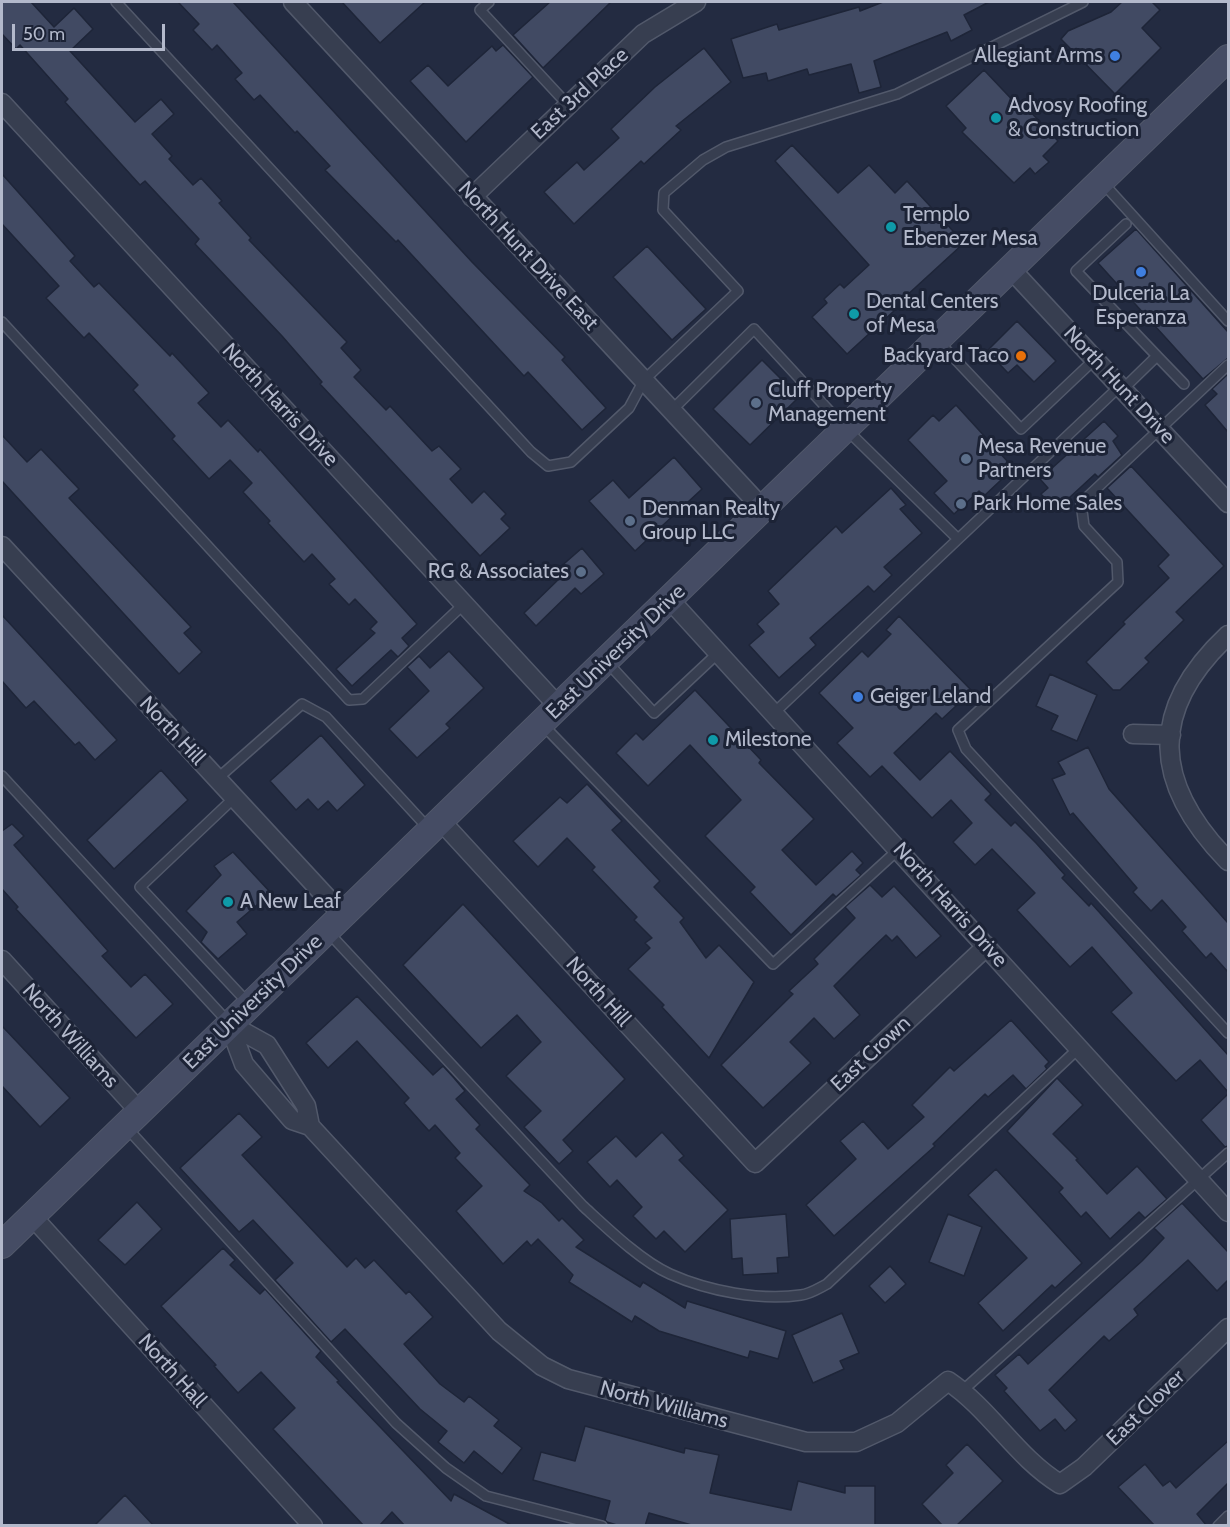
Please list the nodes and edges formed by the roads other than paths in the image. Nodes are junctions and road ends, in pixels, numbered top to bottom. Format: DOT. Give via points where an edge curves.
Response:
graph roads {
  1 [pos="116,2"];
  2 [pos="293,2"];
  3 [pos="489,2"];
  4 [pos="696,2"];
  5 [pos="1083,2"];
  6 [pos="1228,58"];
  7 [pos="2,103"];
  8 [pos="567,104"];
  9 [pos="1101,181"];
  10 [pos="472,197"];
  11 [pos="1126,224"];
  12 [pos="1010,268"];
  13 [pos="1228,321"];
  14 [pos="2,322"];
  15 [pos="937,340"];
  16 [pos="1157,357"];
  17 [pos="1095,359"];
  18 [pos="1228,365"];
  19 [pos="644,380"];
  20 [pos="1184,384"];
  21 [pos="1121,388"];
  22 [pos="672,410"];
  23 [pos="846,429"];
  24 [pos="1160,429"];
  25 [pos="1228,503"];
  26 [pos="764,510"];
  27 [pos="958,539"];
  28 [pos="2,546"];
  29 [pos="670,600"];
  30 [pos="464,604"];
  31 [pos="1228,635"];
  32 [pos="718,652"];
  33 [pos="606,662"];
  34 [pos="774,713"];
  35 [pos="550,715"];
  36 [pos="1132,734"];
  37 [pos="1171,735"];
  38 [pos="2,776"];
  39 [pos="217,779"];
  40 [pos="234,798"];
  41 [pos="436,826"];
  42 [pos="899,849"];
  43 [pos="1228,861"];
  44 [pos="335,923"];
  45 [pos="987,946"];
  46 [pos="2,960"];
  47 [pos="249,1005"];
  48 [pos="229,1024"];
  49 [pos="1228,1033"];
  50 [pos="1080,1047"];
  51 [pos="132,1118"];
  52 [pos="310,1126"];
  53 [pos="1228,1153"];
  54 [pos="755,1163"];
  55 [pos="1199,1179"];
  56 [pos="1228,1212"];
  57 [pos="32,1215"];
  58 [pos="2,1245"];
  59 [pos="1228,1328"];
  60 [pos="962,1390"];
  61 [pos="1228,1515"];
  62 [pos="313,1526"];
  63 [pos="602,1526"];
  64 [pos="1218,1526"];
  1 -- 19 [label="lane" via="523,444 548,466 571,462 629,408"];
  2 -- 10 [label="street, North Hunt Drive East"];
  3 -- 8 [label="lane" via="480,10"];
  4 -- 8 [label="street, East 3rd Place" via="643,34"];
  5 -- 19 [label="lane" via="897,94 726,147 703,160 664,193 663,210 738,291"];
  6 -- 9 [label="main road, East University Drive"];
  7 -- 30 [label="street, North Harris Drive"];
  8 -- 10 [label="street, East 3rd Place"];
  9 -- 12 [label="main road, East University Drive"];
  9 -- 13 [label="lane"];
  10 -- 19 [label="street, North Hunt Drive East"];
  11 -- 16 [label="lane" via="1076,271"];
  12 -- 15 [label="main road, East University Drive"];
  12 -- 17 [label="street, North Hunt Drive"];
  14 -- 30 [label="lane" via="349,700 363,699"];
  15 -- 17 [label="lane" via="1021,429"];
  15 -- 23 [label="main road, East University Drive"];
  16 -- 20 [label="lane"];
  16 -- 21 [label="lane"];
  17 -- 21 [label="street, North Hunt Drive"];
  18 -- 24 [label="lane"];
  19 -- 22 [label="street, North Hunt Drive East"];
  21 -- 24 [label="street, North Hunt Drive"];
  21 -- 27 [label="lane"];
  22 -- 23 [label="lane" via="754,329"];
  22 -- 26 [label="street, North Hunt Drive East"];
  23 -- 26 [label="main road, East University Drive"];
  23 -- 27 [label="lane"];
  24 -- 25 [label="street, North Hunt Drive"];
  24 -- 49 [label="lane" via="1081,503 1084,526 1117,562 1118,582 958,730 966,749"];
  26 -- 29 [label="main road, East University Drive"];
  27 -- 34 [label="lane"];
  28 -- 39 [label="street, North Hill"];
  29 -- 32 [label="street, North Harris Drive"];
  29 -- 33 [label="main road, East University Drive"];
  30 -- 35 [label="street, North Harris Drive"];
  31 -- 37 [label="street" via="1192,676 1172,716"];
  32 -- 33 [label="lane" via="654,713"];
  32 -- 34 [label="street, North Harris Drive"];
  33 -- 35 [label="main road, East University Drive"];
  34 -- 42 [label="street, North Harris Drive"];
  35 -- 41 [label="main road, East University Drive"];
  35 -- 42 [label="lane" via="773,964"];
  36 -- 37 [label="street"];
  37 -- 43 [label="street" via="1170,761 1182,800"];
  38 -- 48 [label="lane"];
  39 -- 40 [label="street, North Hill"];
  39 -- 41 [label="lane" via="302,704 326,717"];
  40 -- 44 [label="street, North Hill"];
  40 -- 47 [label="lane" via="140,887"];
  41 -- 44 [label="main road, East University Drive"];
  41 -- 54 [label="street, North Hill"];
  42 -- 45 [label="street, North Harris Drive"];
  44 -- 47 [label="main road, East University Drive"];
  44 -- 50 [label="lane" via="583,1206 621,1240 669,1274 724,1290 768,1296 803,1295 827,1284"];
  45 -- 50 [label="street, North Harris Drive"];
  45 -- 54 [label="street, East Crown"];
  46 -- 51 [label="street, North Williams"];
  47 -- 48 [label="main road, East University Drive"];
  48 -- 51 [label="main road, East University Drive"];
  48 -- 52 [label="street, North Williams" via="244,1064 292,1120"];
  48 -- 52 [label="street, North Williams" via="267,1045 306,1106"];
  50 -- 55 [label="street, North Harris Drive"];
  51 -- 57 [label="main road, East University Drive"];
  51 -- 63 [label="lane" via="396,1423 446,1468 486,1496"];
  52 -- 60 [label="street, North Williams" via="499,1331 542,1366 568,1379 806,1442 856,1442 897,1423 948,1381"];
  53 -- 55 [label="lane"];
  55 -- 56 [label="street, North Harris Drive"];
  55 -- 60 [label="lane"];
  57 -- 58 [label="main road, East University Drive"];
  57 -- 62 [label="street, North Hall"];
  59 -- 60 [label="street, East Clover" via="1084,1467 1060,1484 1039,1471"];
  61 -- 64 [label="lane"];
}
